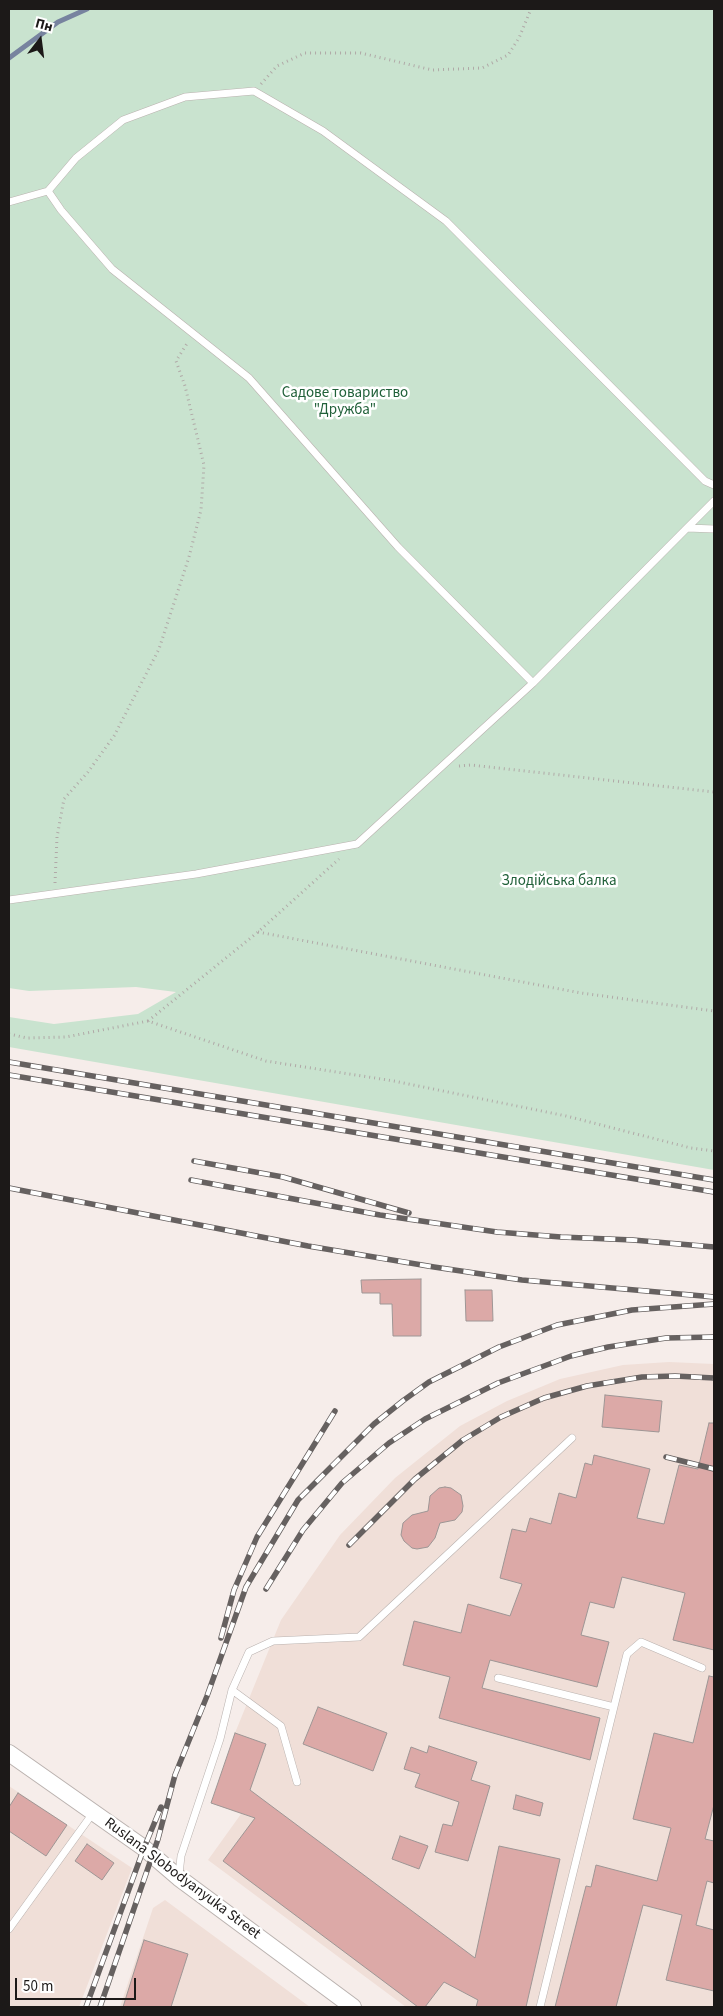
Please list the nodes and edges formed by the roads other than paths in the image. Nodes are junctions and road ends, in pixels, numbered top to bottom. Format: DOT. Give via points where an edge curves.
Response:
graph roads {
  1 [pos="48,191"];
  2 [pos="9,202"];
  3 [pos="714,485"];
  4 [pos="714,501"];
  5 [pos="687,528"];
  6 [pos="714,529"];
  7 [pos="534,683"];
  8 [pos="9,900"];
  9 [pos="572,1438"];
  10 [pos="702,1668"];
  11 [pos="498,1678"];
  12 [pos="232,1690"];
  13 [pos="614,1707"];
  14 [pos="9,1753"];
  15 [pos="297,1782"];
  16 [pos="93,1812"];
  17 [pos="179,1878"];
  18 [pos="9,1929"];
  19 [pos="353,2007"];
  20 [pos="540,2007"];
  1 -- 2 [label="lane"];
  1 -- 3 [label="lane" via="76,158 122,120 185,97 254,92 323,131 446,221 704,481"];
  1 -- 7 [label="lane" via="112,269 249,378 398,547"];
  4 -- 5 [label="lane"];
  5 -- 6 [label="lane"];
  5 -- 7 [label="lane"];
  7 -- 8 [label="lane" via="357,844 196,874"];
  9 -- 12 [label="lane" via="359,1637 273,1641 249,1652"];
  10 -- 13 [label="lane" via="641,1642 627,1654"];
  11 -- 13 [label="lane"];
  12 -- 15 [label="lane" via="281,1726"];
  12 -- 17 [label="lane" via="220,1739 181,1856"];
  13 -- 20 [label="lane"];
  14 -- 16 [label="street, Ruslana Slobodyanyuka Street"];
  16 -- 17 [label="street, Ruslana Slobodyanyuka Street"];
  16 -- 18 [label="lane"];
  17 -- 19 [label="street, Ruslana Slobodyanyuka Street"];
}
